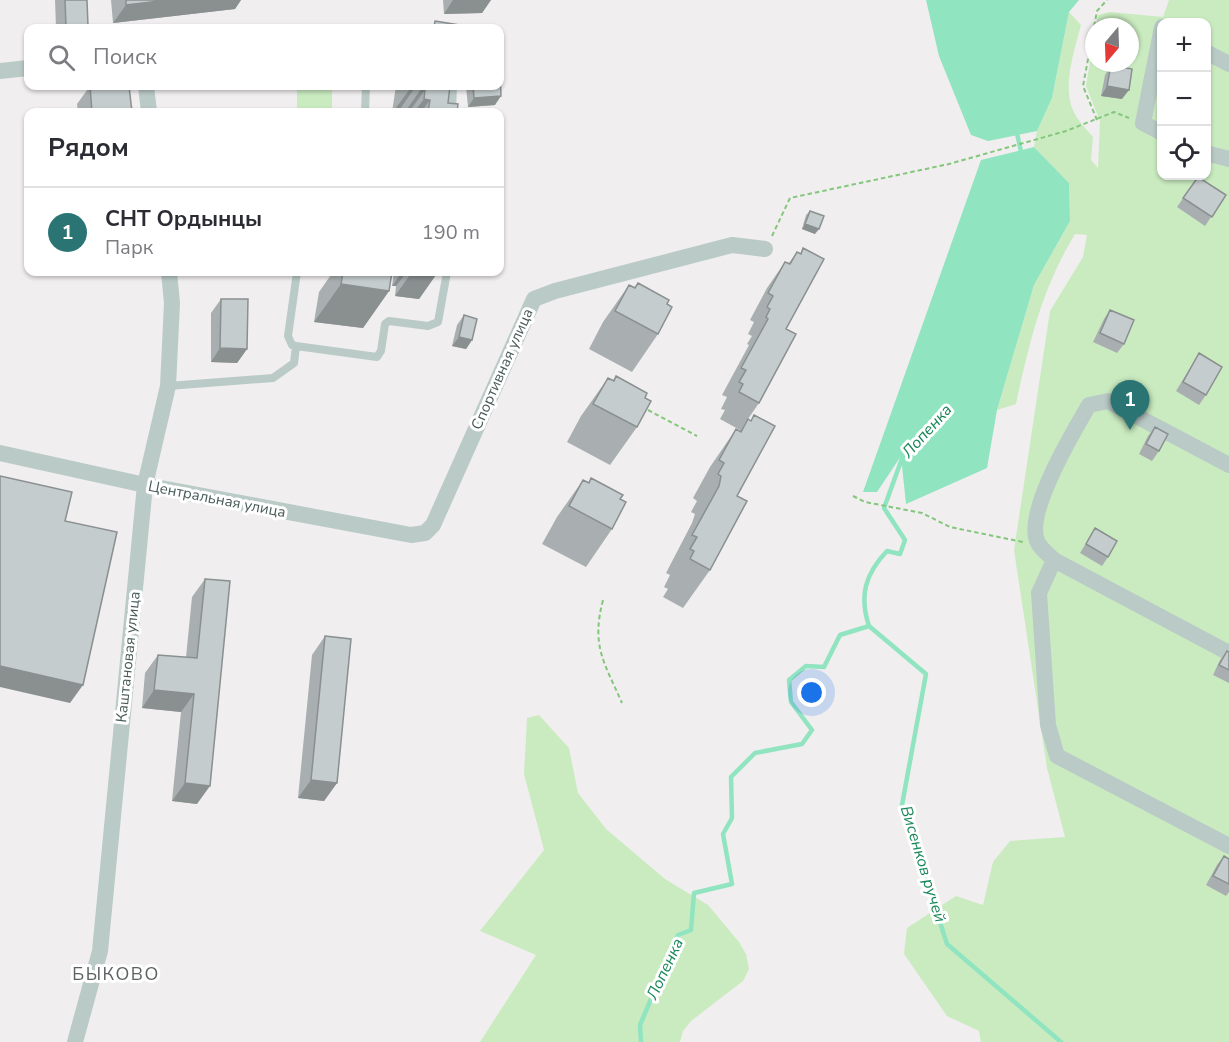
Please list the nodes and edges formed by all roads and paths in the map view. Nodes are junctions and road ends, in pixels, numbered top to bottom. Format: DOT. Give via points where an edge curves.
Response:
graph roads {
  1 [pos="1107,0"];
  2 [pos="1157,48"];
  3 [pos="1211,55"];
  4 [pos="1229,64"];
  5 [pos="24,68"];
  6 [pos="0,71"];
  7 [pos="146,90"];
  8 [pos="366,90"];
  9 [pos="453,90"];
  10 [pos="149,108"];
  11 [pos="365,108"];
  12 [pos="452,108"];
  13 [pos="1097,120"];
  14 [pos="1143,123"];
  15 [pos="1157,131"];
  16 [pos="1211,154"];
  17 [pos="1229,159"];
  18 [pos="765,249"];
  19 [pos="169,276"];
  20 [pos="296,276"];
  21 [pos="446,276"];
  22 [pos="296,346"];
  23 [pos="168,386"];
  24 [pos="648,410"];
  25 [pos="697,436"];
  26 [pos="0,453"];
  27 [pos="1229,465"];
  28 [pos="145,485"];
  29 [pos="853,496"];
  30 [pos="433,525"];
  31 [pos="1030,543"];
  32 [pos="1054,560"];
  33 [pos="603,600"];
  34 [pos="1229,653"];
  35 [pos="622,703"];
  36 [pos="1229,846"];
  37 [pos="75,1042"];
  1 -- 13 [label="path" via="1097,11 1083,86"];
  2 -- 14 [label="street"];
  3 -- 4 [label="street"];
  5 -- 6 [label="street"];
  7 -- 10 [label="street"];
  8 -- 11 [label="lane"];
  9 -- 12 [label="lane"];
  13 -- 14 [label="path" via="1114,112"];
  13 -- 18 [label="path" via="949,164 790,198"];
  14 -- 15 [label="street"];
  16 -- 17 [label="street"];
  18 -- 30 [label="street, Спортивная улица" via="732,245 534,299"];
  19 -- 23 [label="street, Каштановая улица"];
  20 -- 22 [label="lane" via="288,336"];
  21 -- 22 [label="lane" via="438,322 429,326 389,321 377,357"];
  22 -- 23 [label="lane" via="294,363 273,378"];
  23 -- 28 [label="street, Каштановая улица"];
  24 -- 25 [label="path"];
  26 -- 28 [label="street, Центральная улица"];
  27 -- 32 [label="street" via="1108,401 1089,405 1050,475 1036,522 1037,542"];
  28 -- 30 [label="street, Центральная улица" via="411,535 425,533"];
  28 -- 37 [label="street, Каштановая улица" via="99,951"];
  29 -- 31 [label="path" via="922,513 950,527"];
  32 -- 34 [label="street"];
  32 -- 36 [label="street" via="1039,593 1048,725 1057,756"];
  33 -- 35 [label="path" via="597,624 598,647"];
}
